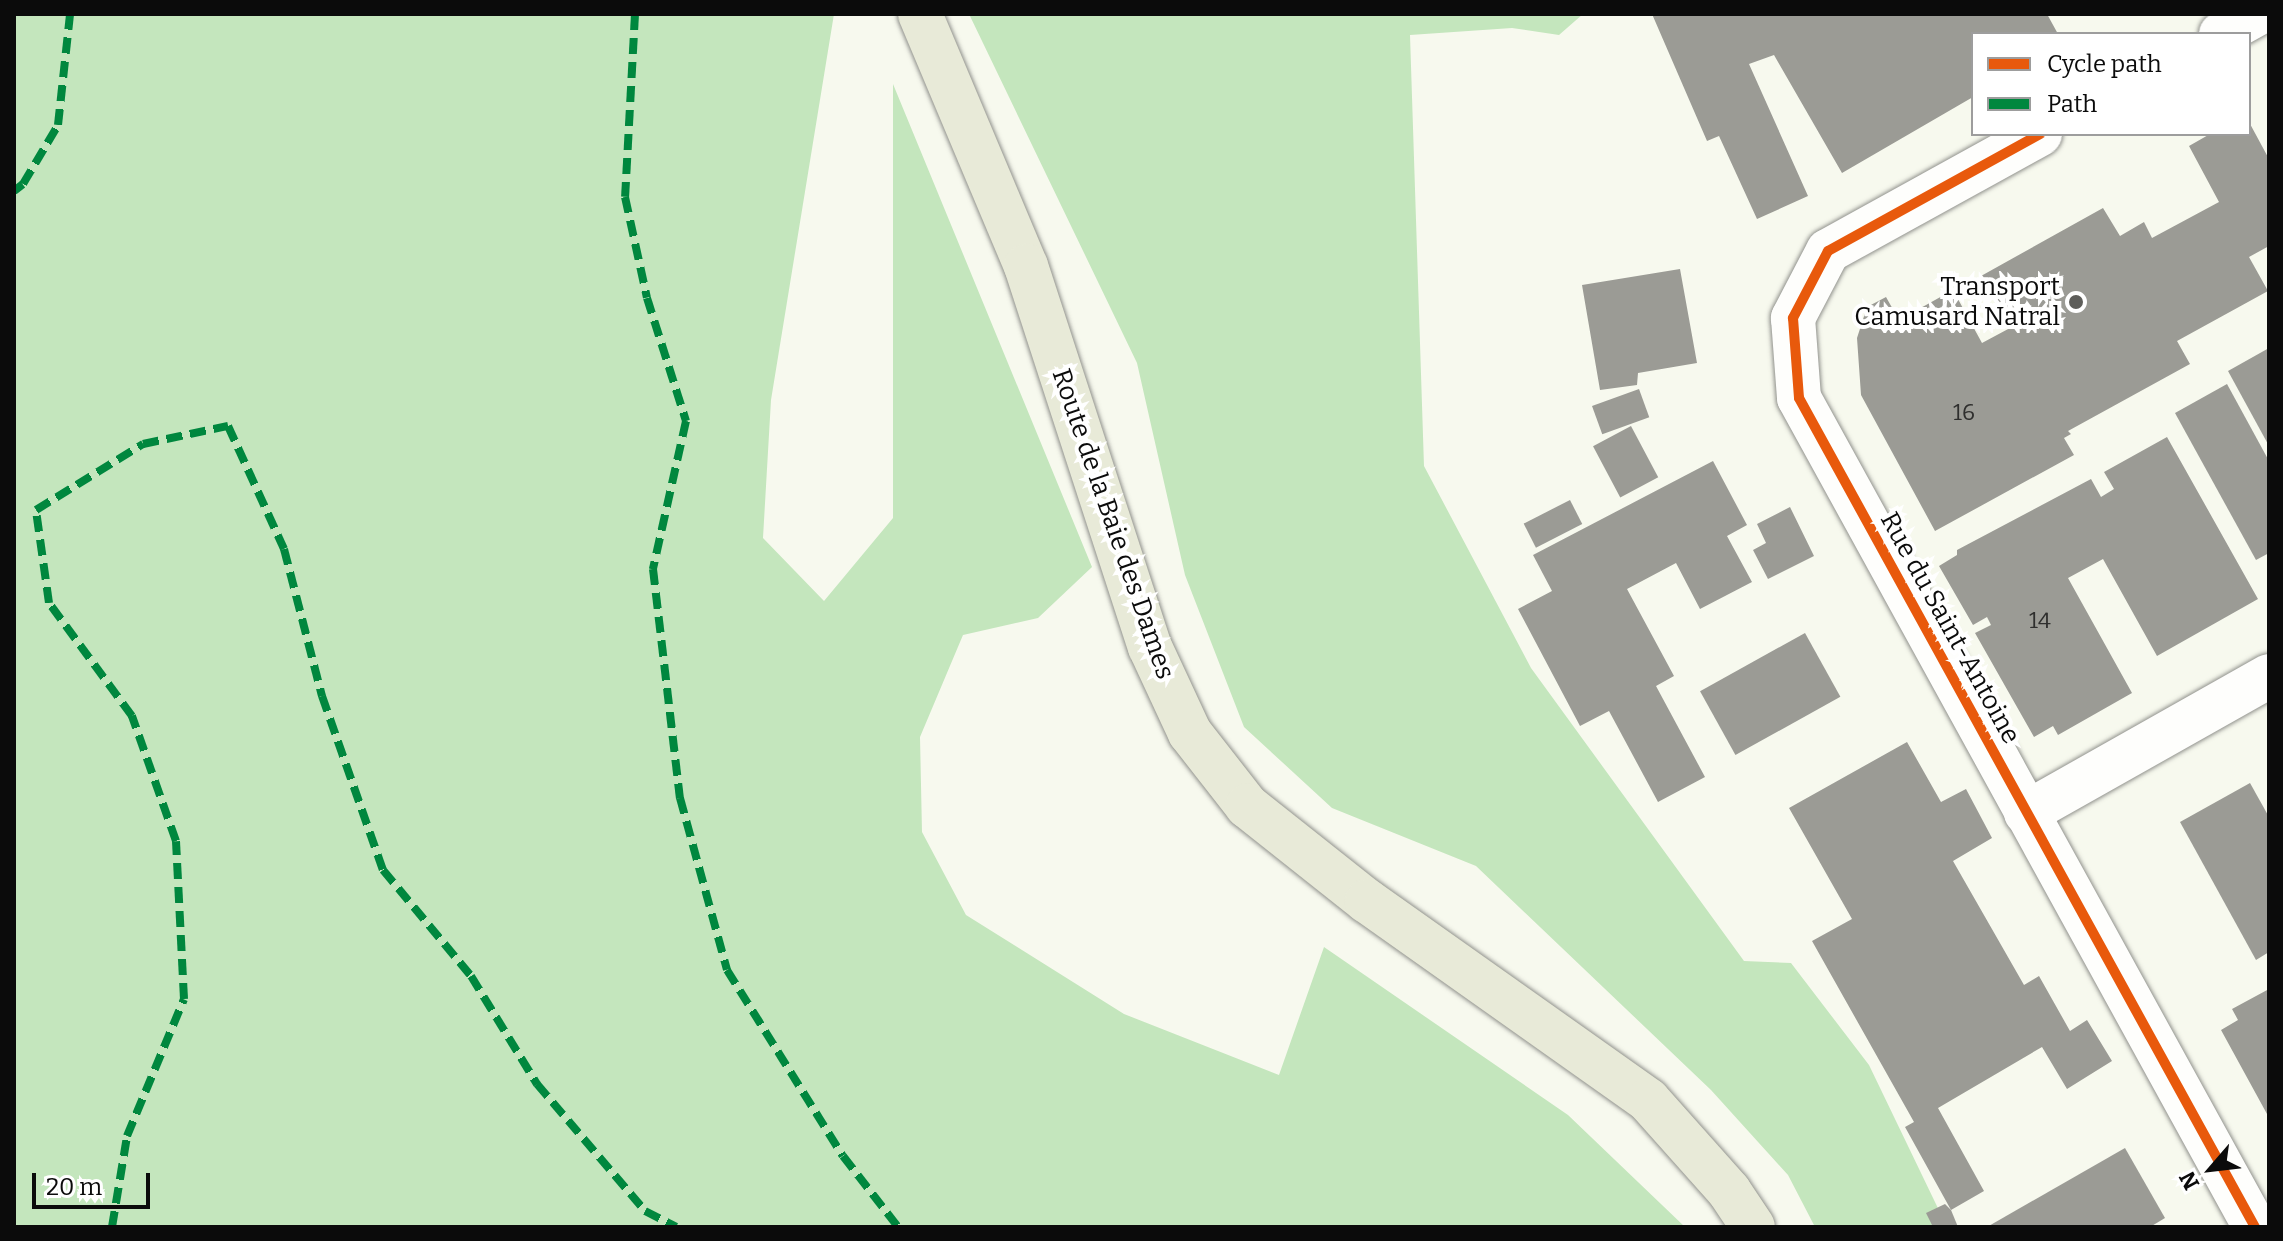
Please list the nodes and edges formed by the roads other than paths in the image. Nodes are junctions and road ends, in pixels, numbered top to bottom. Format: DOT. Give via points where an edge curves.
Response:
graph roads {
  1 [pos="920,14"];
  2 [pos="2257,14"];
  3 [pos="2225,32"];
  4 [pos="2036,136"];
  5 [pos="2269,676"];
  6 [pos="2026,813"];
  7 [pos="1753,1227"];
  8 [pos="2255,1227"];
  1 -- 7 [label="main road, Route de la Baie des Dames" via="1026,266 1150,647 1190,733 1247,806 1367,901 1648,1100 1729,1191"];
  2 -- 3 [label="street"];
  4 -- 6 [label="street, Rue du Saint-Antoine" via="1828,251 1793,318 1799,398"];
  5 -- 6 [label="street"];
  6 -- 8 [label="street, Rue du Saint-Antoine"];
}
